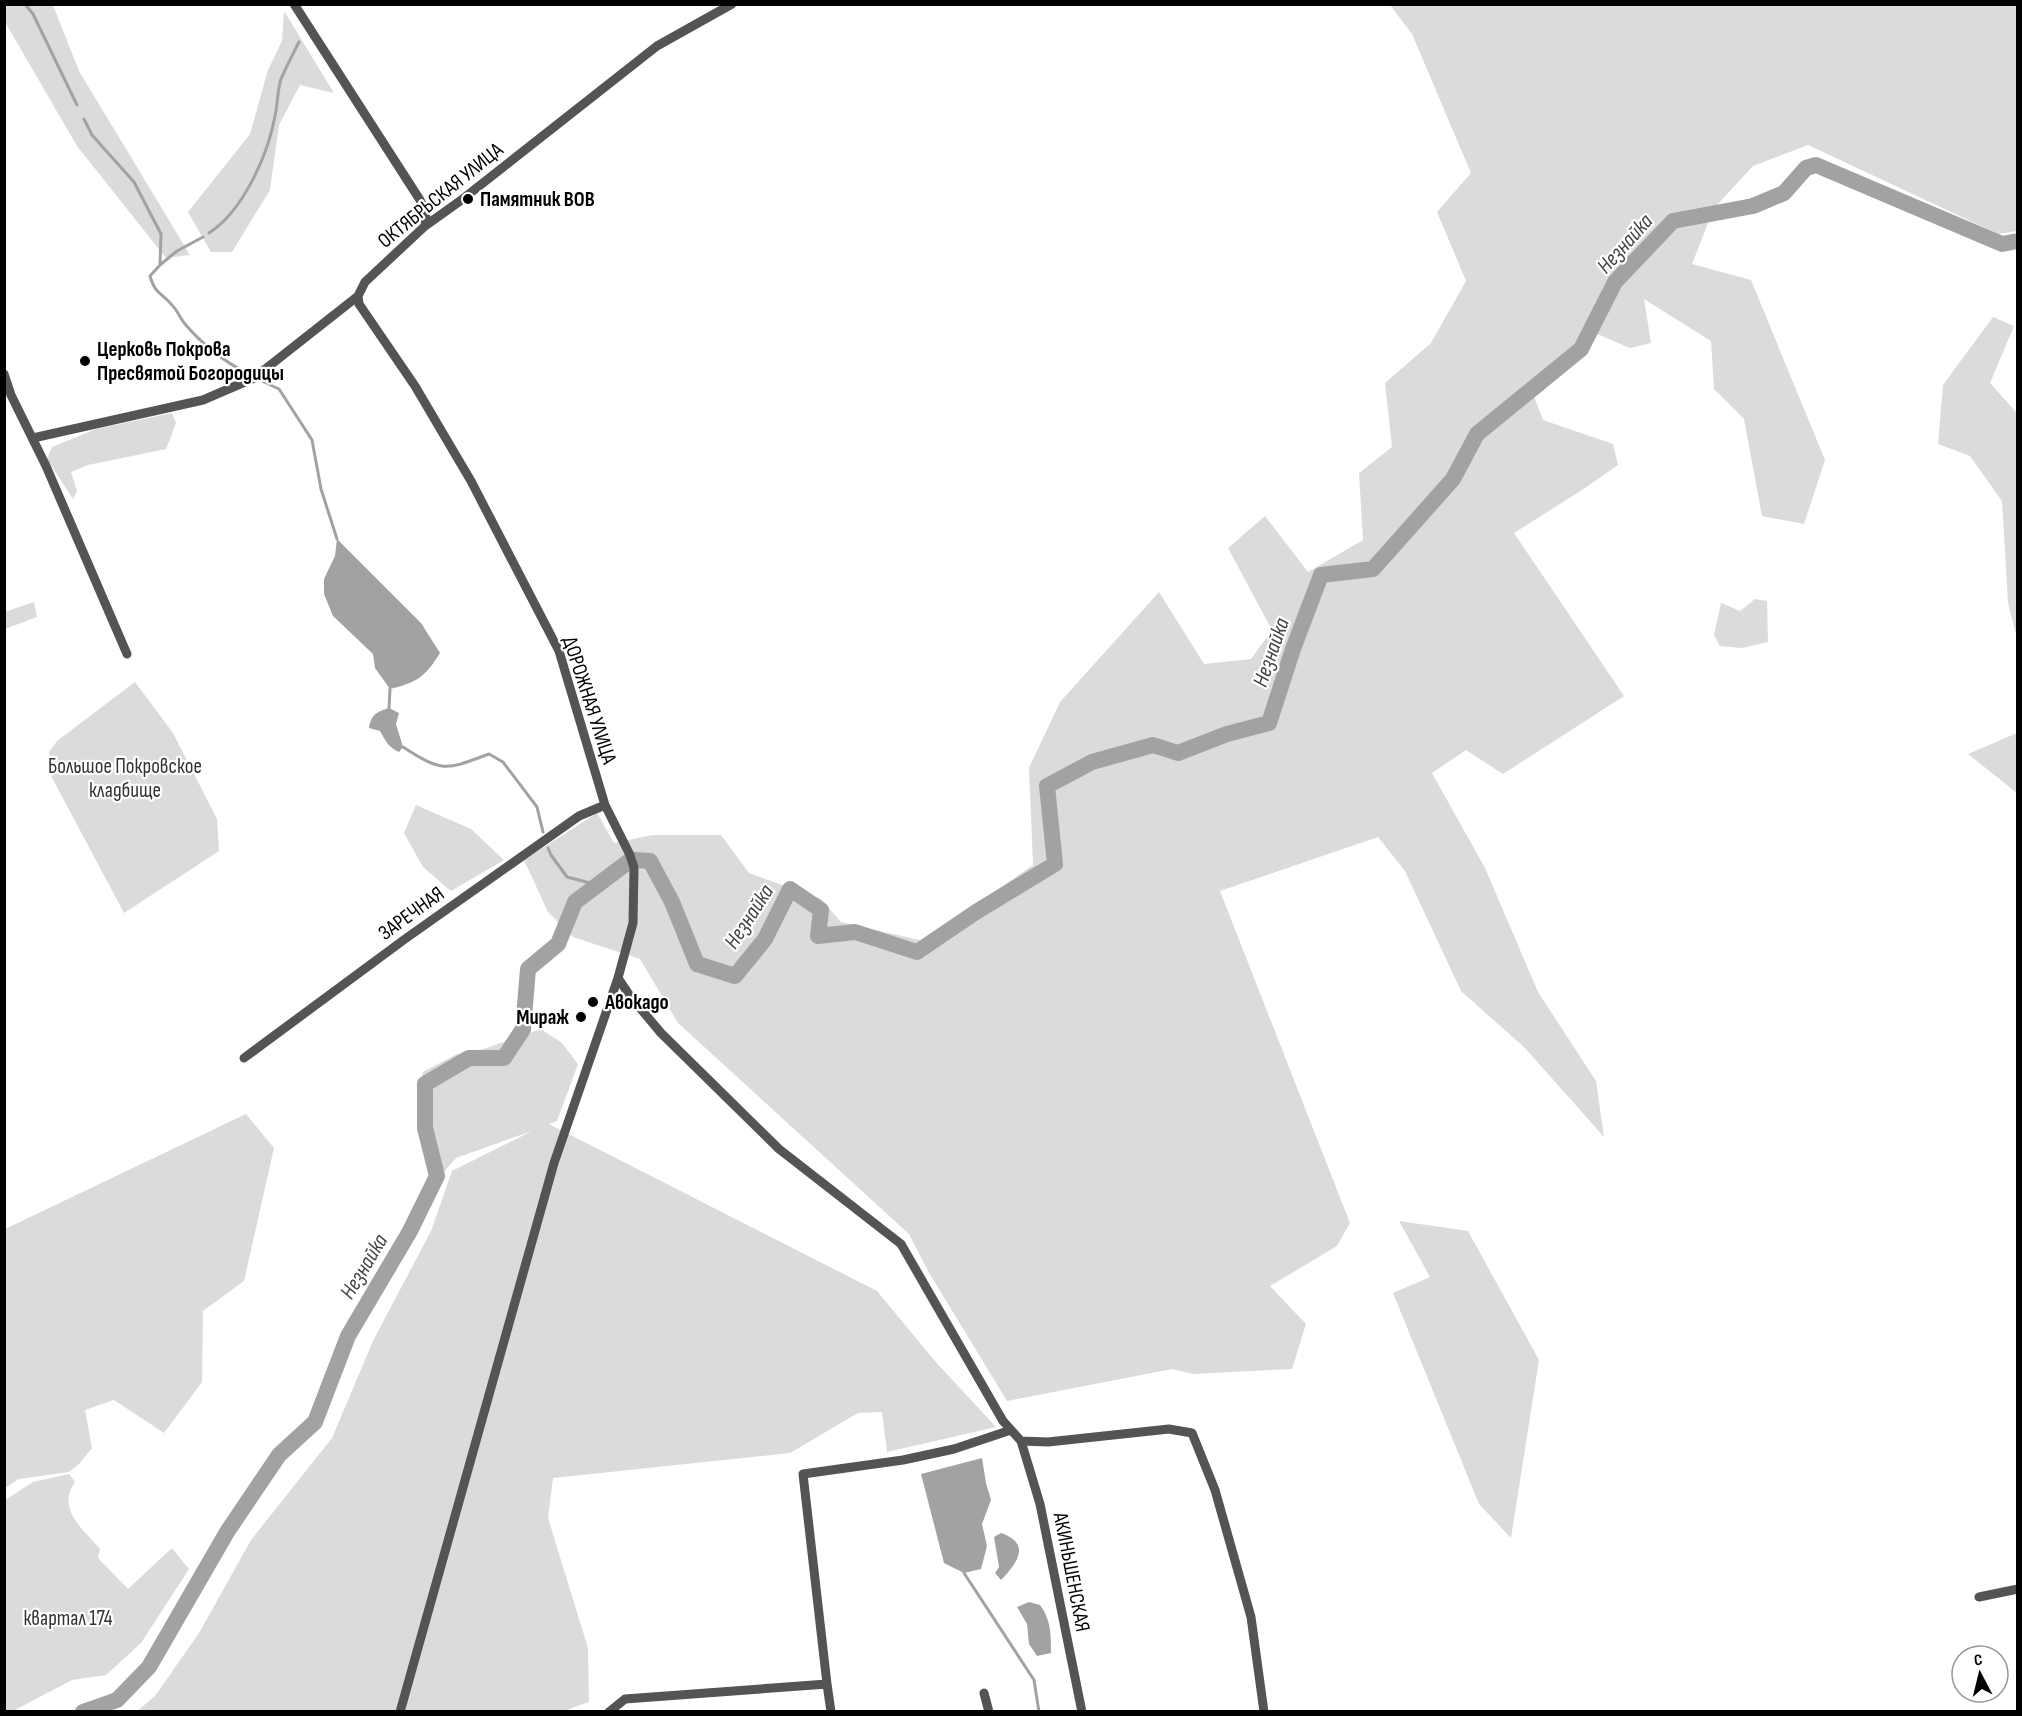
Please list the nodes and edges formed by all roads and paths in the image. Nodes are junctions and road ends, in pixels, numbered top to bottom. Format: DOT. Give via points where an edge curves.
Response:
graph roads {
  1 [pos="294,4"];
  2 [pos="732,4"];
  3 [pos="425,226"];
  4 [pos="358,296"];
  5 [pos="4,374"];
  6 [pos="33,438"];
  7 [pos="127,654"];
  8 [pos="604,805"];
  9 [pos="618,978"];
  10 [pos="244,1058"];
  11 [pos="1011,1430"];
  12 [pos="1021,1441"];
  13 [pos="2018,1589"];
  14 [pos="1978,1597"];
  15 [pos="827,1684"];
  16 [pos="984,1693"];
  17 [pos="400,1712"];
  18 [pos="609,1712"];
  19 [pos="831,1712"];
  20 [pos="989,1712"];
  21 [pos="1082,1712"];
  22 [pos="1263,1712"];
  1 -- 3 [label="street" via="420,200 426,212"];
  2 -- 3 [label="street, ОКТЯБРЬСКАЯ УЛИЦА" via="657,46"];
  3 -- 4 [label="street, ОКТЯБРЬСКАЯ УЛИЦА" via="365,282"];
  4 -- 6 [label="street, ОКТЯБРЬСКАЯ УЛИЦА" via="254,378 203,400"];
  4 -- 8 [label="street, ДОРОЖНАЯ УЛИЦА" via="359,304 415,386 471,481 559,651"];
  5 -- 6 [label="street"];
  6 -- 7 [label="street"];
  8 -- 9 [label="street, ДОРОЖНАЯ УЛИЦА" via="634,868 633,923"];
  8 -- 10 [label="street, ЗАРЕЧНАЯ" via="579,816"];
  9 -- 11 [label="street" via="661,1033 779,1149 901,1244"];
  9 -- 17 [label="street, ДОРОЖНАЯ УЛИЦА" via="554,1163"];
  11 -- 12 [label="street"];
  11 -- 15 [label="street" via="954,1449 903,1460 803,1474"];
  12 -- 21 [label="street, АКИНЬШЕНСКАЯ" via="1040,1504"];
  12 -- 22 [label="street" via="1048,1442 1169,1429 1192,1433 1215,1490 1251,1617"];
  13 -- 14 [label="street"];
  15 -- 18 [label="street" via="625,1699"];
  15 -- 19 [label="street"];
  16 -- 20 [label="street"];
}
